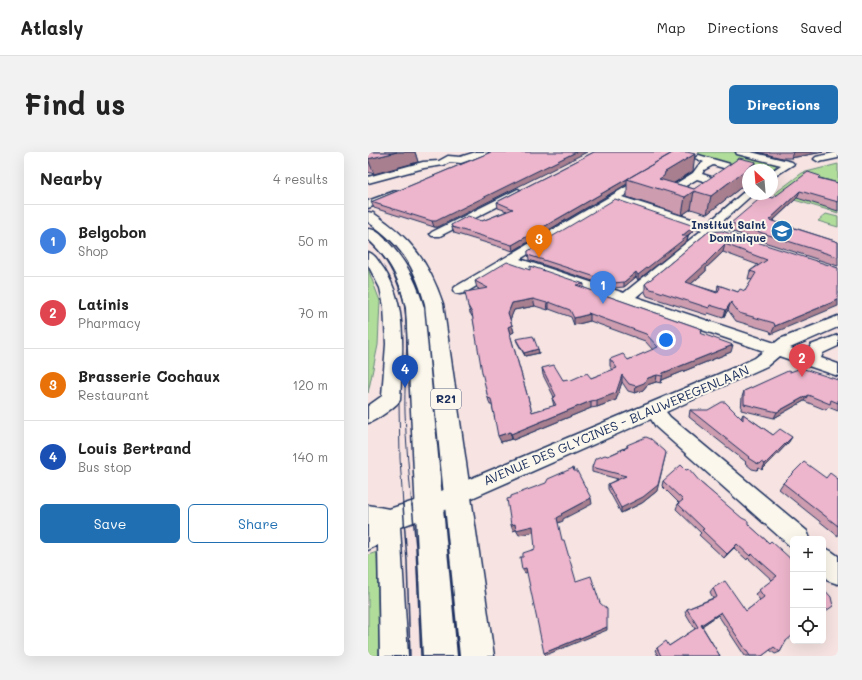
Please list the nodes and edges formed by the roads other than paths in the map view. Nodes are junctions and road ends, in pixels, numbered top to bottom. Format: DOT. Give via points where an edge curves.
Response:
graph roads {
  1 [pos="484,152"];
  2 [pos="740,152"];
  3 [pos="838,155"];
  4 [pos="692,156"];
  5 [pos="414,157"];
  6 [pos="819,159"];
  7 [pos="711,162"];
  8 [pos="444,166"];
  9 [pos="742,170"];
  10 [pos="778,171"];
  11 [pos="655,173"];
  12 [pos="696,175"];
  13 [pos="368,180"];
  14 [pos="530,186"];
  15 [pos="368,190"];
  16 [pos="404,190"];
  17 [pos="614,198"];
  18 [pos="742,199"];
  19 [pos="368,205"];
  20 [pos="368,216"];
  21 [pos="708,229"];
  22 [pos="368,232"];
  23 [pos="436,234"];
  24 [pos="755,244"];
  25 [pos="368,256"];
  26 [pos="510,260"];
  27 [pos="374,274"];
  28 [pos="460,290"];
  29 [pos="626,299"];
  30 [pos="838,321"];
  31 [pos="838,340"];
  32 [pos="778,350"];
  33 [pos="811,361"];
  34 [pos="838,370"];
  35 [pos="654,409"];
  36 [pos="368,416"];
  37 [pos="457,494"];
  38 [pos="430,506"];
  39 [pos="379,518"];
  40 [pos="796,536"];
  41 [pos="368,539"];
  42 [pos="826,562"];
  43 [pos="838,572"];
  44 [pos="394,656"];
  45 [pos="440,656"];
  46 [pos="477,656"];
  1 -- 8 [label="street" via="461,160 461,164"];
  2 -- 10 [label="street" via="789,164"];
  3 -- 6 [label="street"];
  4 -- 7 [label="street"];
  5 -- 8 [label="street" via="430,155"];
  7 -- 9 [label="street"];
  7 -- 12 [label="street" via="701,168"];
  8 -- 13 [label="street" via="423,165"];
  8 -- 15 [label="street"];
  11 -- 17 [label="street"];
  12 -- 12 [label="street" via="668,193 690,201 717,182"];
  14 -- 23 [label="street"];
  16 -- 19 [label="street"];
  17 -- 21 [label="street"];
  17 -- 26 [label="street"];
  18 -- 21 [label="street"];
  20 -- 37 [label="main road, R21" via="395,236 413,254 430,288 438,329"];
  21 -- 24 [label="street"];
  21 -- 29 [label="street"];
  22 -- 38 [label="main road, R21" via="398,262 415,308"];
  25 -- 27 [label="street" via="375,264"];
  26 -- 28 [label="street"];
  26 -- 29 [label="street"];
  27 -- 36 [label="street" via="389,298 393,331 391,400"];
  29 -- 32 [label="street"];
  30 -- 32 [label="street, AVENUE DES GLYCINES - BLAUWEREGENLAAN" via="786,343"];
  31 -- 33 [label="street" via="817,349"];
  32 -- 33 [label="street"];
  32 -- 35 [label="street, AVENUE DES GLYCINES - BLAUWEREGENLAAN" via="761,362"];
  33 -- 34 [label="street"];
  35 -- 37 [label="street, AVENUE DES GLYCINES - BLAUWEREGENLAAN"];
  35 -- 40 [label="street" via="663,422"];
  37 -- 38 [label="street, AVENUE DES GLYCINES - BLAUWEREGENLAAN"];
  37 -- 46 [label="main road, R21"];
  38 -- 39 [label="street, AVENUE DES GLYCINES - BLAUWEREGENLAAN"];
  38 -- 45 [label="main road, R21"];
  39 -- 41 [label="street"];
  39 -- 44 [label="street"];
  42 -- 43 [label="street"];
}
